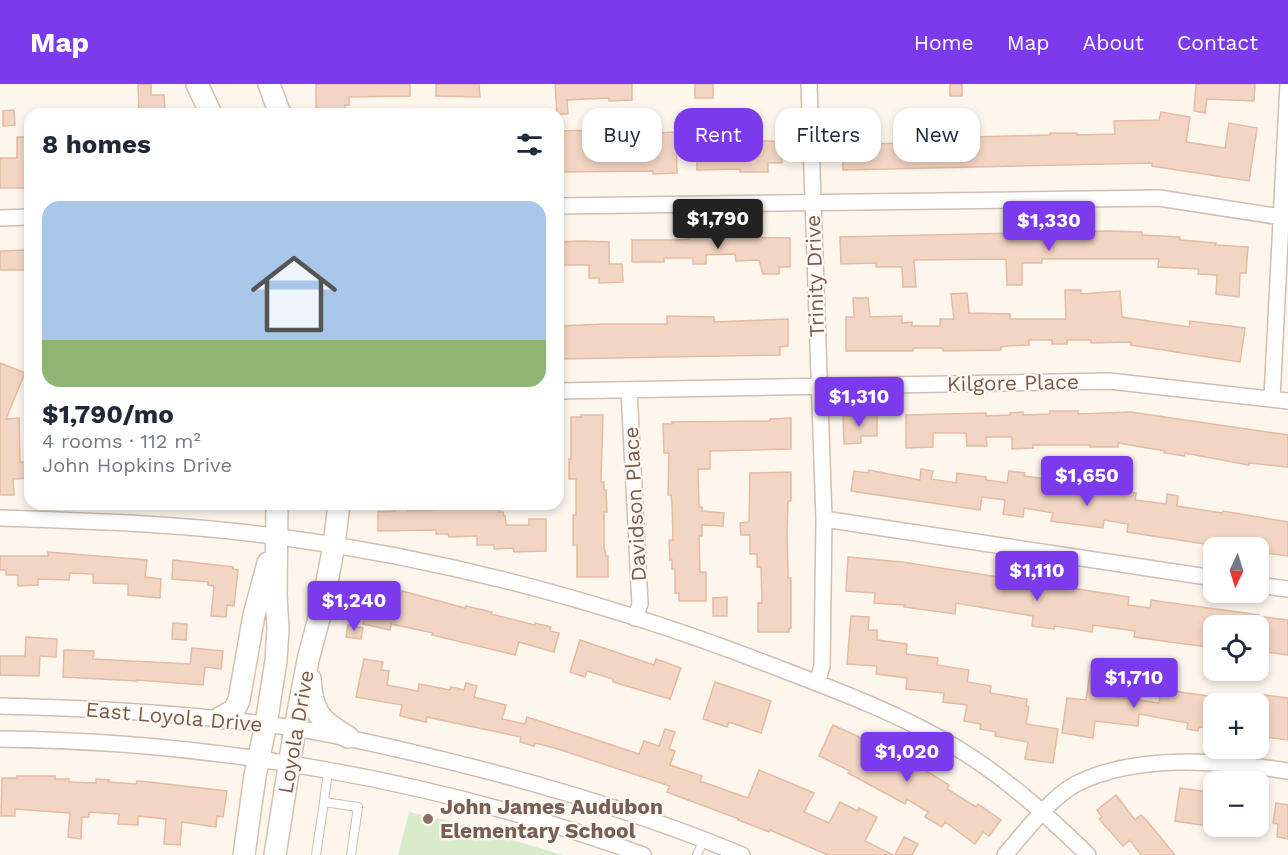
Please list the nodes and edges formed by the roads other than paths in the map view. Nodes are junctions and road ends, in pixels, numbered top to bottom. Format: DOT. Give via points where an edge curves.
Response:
graph roads {
  1 [pos="197,84"];
  2 [pos="269,84"];
  3 [pos="809,84"];
  4 [pos="1288,84"];
  5 [pos="208,108"];
  6 [pos="278,108"];
  7 [pos="813,202"];
  8 [pos="564,206"];
  9 [pos="24,217"];
  10 [pos="1284,217"];
  11 [pos="0,218"];
  12 [pos="819,386"];
  13 [pos="629,390"];
  14 [pos="564,391"];
  15 [pos="1272,398"];
  16 [pos="1288,400"];
  17 [pos="63,510"];
  18 [pos="277,510"];
  19 [pos="338,510"];
  20 [pos="0,518"];
  21 [pos="824,519"];
  22 [pos="63,520"];
  23 [pos="276,536"];
  24 [pos="334,544"];
  25 [pos="1203,576"];
  26 [pos="1269,586"];
  27 [pos="1288,589"];
  28 [pos="635,618"];
  29 [pos="308,660"];
  30 [pos="817,683"];
  31 [pos="0,706"];
  32 [pos="220,718"];
  33 [pos="266,724"];
  34 [pos="295,728"];
  35 [pos="348,737"];
  36 [pos="0,739"];
  37 [pos="258,760"];
  38 [pos="289,765"];
  39 [pos="328,771"];
  40 [pos="1288,771"];
  41 [pos="324,802"];
  42 [pos="1042,811"];
  43 [pos="704,839"];
  44 [pos="244,855"];
  45 [pos="275,855"];
  46 [pos="316,855"];
  47 [pos="351,855"];
  48 [pos="643,855"];
  49 [pos="697,855"];
  50 [pos="742,855"];
  51 [pos="1005,855"];
  52 [pos="1088,855"];
  1 -- 5 [label="main road"];
  2 -- 6 [label="main road"];
  3 -- 7 [label="street, Trinity Drive"];
  4 -- 10 [label="street"];
  7 -- 8 [label="street"];
  7 -- 10 [label="street" via="1159,198"];
  7 -- 12 [label="street, Trinity Drive"];
  9 -- 11 [label="street"];
  10 -- 15 [label="street"];
  12 -- 13 [label="street, Kilgore Place"];
  12 -- 15 [label="street, Kilgore Place" via="1109,381"];
  12 -- 21 [label="street, Trinity Drive"];
  13 -- 14 [label="street, Kilgore Place"];
  13 -- 28 [label="street, Davidson Place" via="639,604"];
  15 -- 16 [label="street, Kilgore Place"];
  17 -- 22 [label="street"];
  18 -- 23 [label="main road, Loyola Drive"];
  19 -- 24 [label="main road, Loyola Drive"];
  20 -- 22 [label="street"];
  21 -- 25 [label="street"];
  21 -- 30 [label="street, Trinity Drive" via="822,666"];
  22 -- 23 [label="street"];
  23 -- 24 [label="street"];
  23 -- 32 [label="main road" via="254,615 239,700 234,710"];
  23 -- 33 [label="main road, Loyola Drive" via="278,629"];
  24 -- 28 [label="street" via="481,574"];
  24 -- 29 [label="main road, Loyola Drive"];
  26 -- 27 [label="street"];
  28 -- 30 [label="street"];
  29 -- 34 [label="main road, Loyola Drive"];
  29 -- 35 [label="main road" via="314,707 329,726"];
  30 -- 42 [label="street" via="895,715 957,748"];
  31 -- 32 [label="street, East Loyola Drive"];
  32 -- 33 [label="street, East Loyola Drive"];
  33 -- 34 [label="street, East Loyola Drive"];
  33 -- 37 [label="main road, Loyola Drive"];
  34 -- 35 [label="street, East Loyola Drive"];
  34 -- 38 [label="main road, Loyola Drive"];
  35 -- 43 [label="street, East Loyola Drive" via="554,788"];
  36 -- 37 [label="street, East Loyola Drive" via="136,744"];
  37 -- 38 [label="street, East Loyola Drive"];
  37 -- 44 [label="main road, Loyola Drive"];
  38 -- 39 [label="street, East Loyola Drive"];
  38 -- 45 [label="main road, Loyola Drive"];
  39 -- 41 [label="lane"];
  39 -- 48 [label="street, East Loyola Drive" via="481,805"];
  40 -- 42 [label="street" via="1223,763 1142,765 1074,784"];
  41 -- 46 [label="lane"];
  41 -- 47 [label="lane" via="358,807"];
  42 -- 51 [label="street"];
  42 -- 52 [label="street"];
  43 -- 49 [label="lane"];
  43 -- 50 [label="street, East Loyola Drive"];
}
